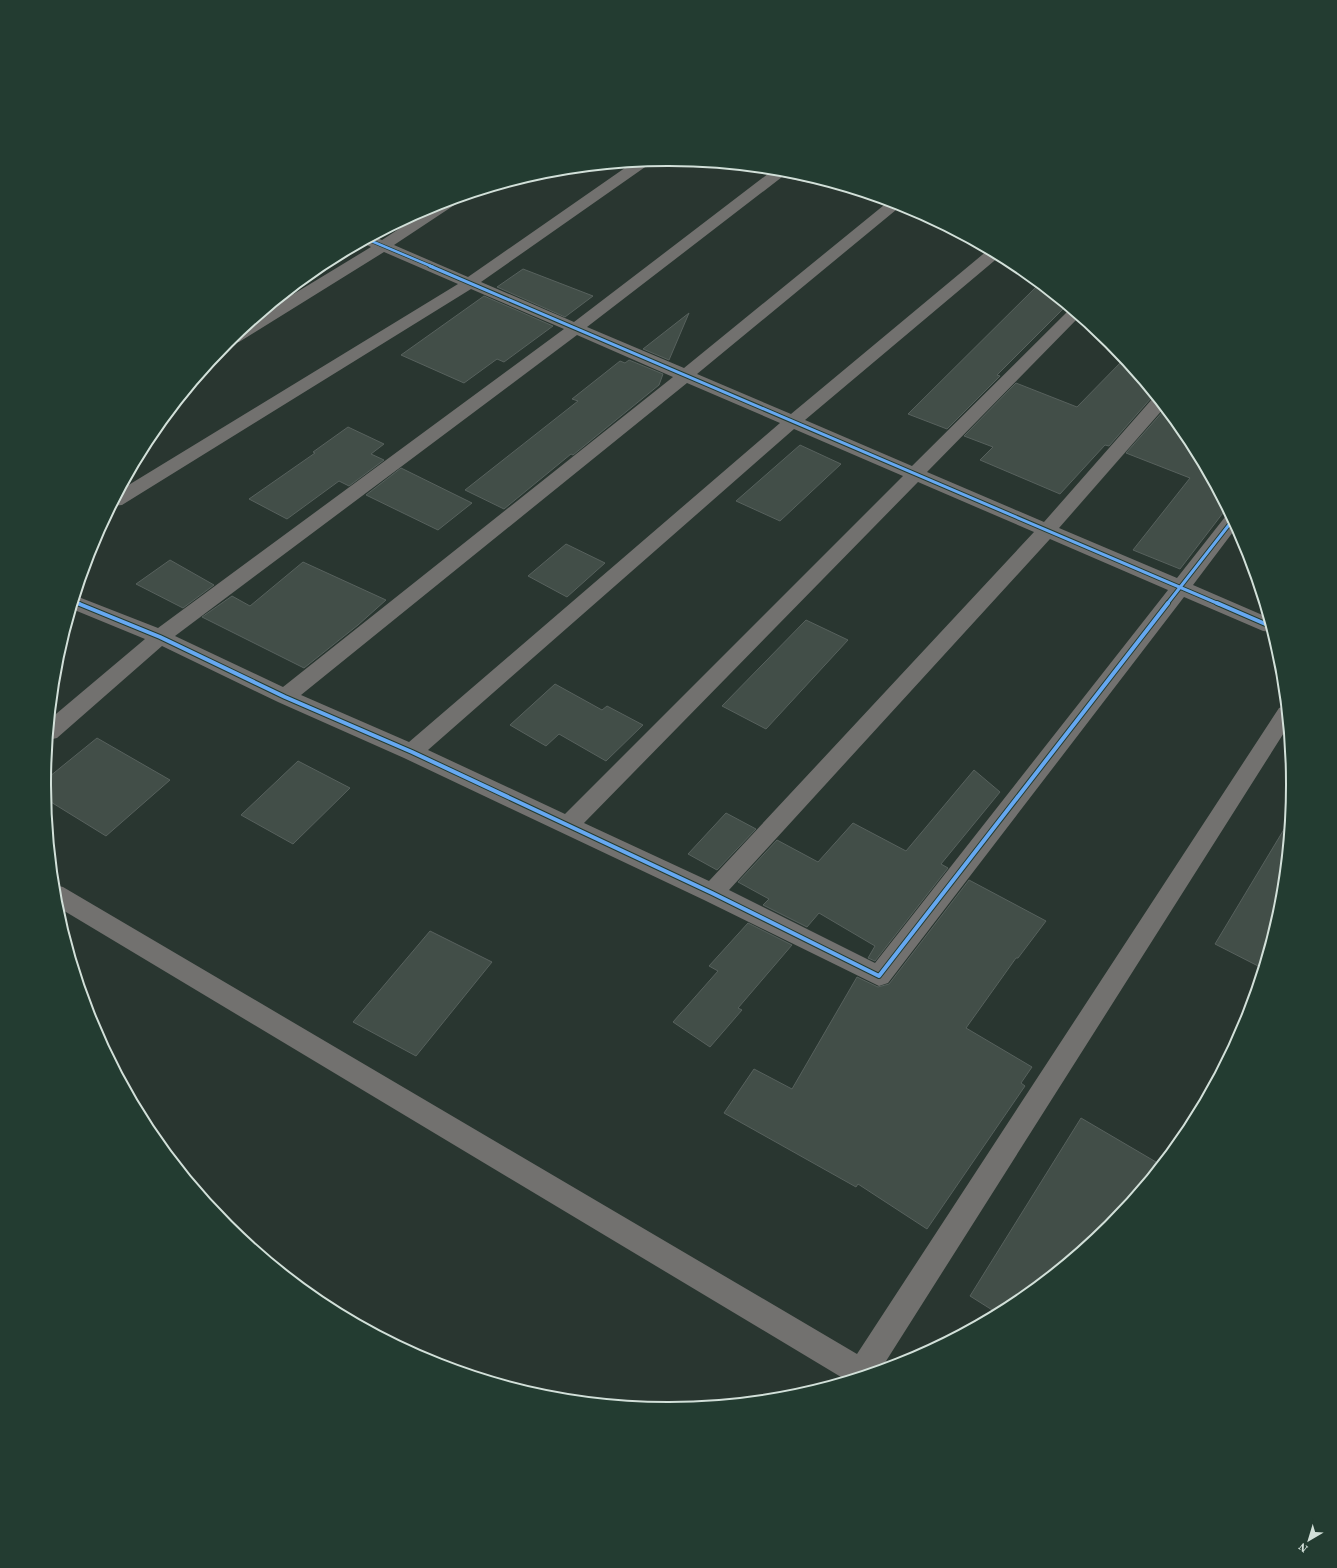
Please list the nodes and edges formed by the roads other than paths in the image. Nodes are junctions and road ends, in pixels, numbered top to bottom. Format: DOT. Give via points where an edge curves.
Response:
graph roads {
  1 [pos="635,168"];
  2 [pos="774,176"];
  3 [pos="891,208"];
  4 [pos="416,221"];
  5 [pos="376,243"];
  6 [pos="989,257"];
  7 [pos="470,283"];
  8 [pos="1071,316"];
  9 [pos="265,317"];
  10 [pos="576,328"];
  11 [pos="686,376"];
  12 [pos="1156,405"];
  13 [pos="793,421"];
  14 [pos="915,474"];
  15 [pos="123,496"];
  16 [pos="1229,525"];
  17 [pos="1047,530"];
  18 [pos="1181,587"];
  19 [pos="78,604"];
  20 [pos="1265,624"];
  21 [pos="160,637"];
  22 [pos="285,697"];
  23 [pos="1283,718"];
  24 [pos="54,728"];
  25 [pos="412,752"];
  26 [pos="568,826"];
  27 [pos="712,893"];
  28 [pos="62,898"];
  29 [pos="864,1370"];
  30 [pos="857,1372"];
  1 -- 7 [label="street"];
  2 -- 10 [label="street"];
  3 -- 11 [label="street"];
  4 -- 5 [label="street"];
  5 -- 7 [label="street"];
  5 -- 9 [label="street"];
  6 -- 13 [label="street"];
  7 -- 10 [label="street"];
  7 -- 15 [label="street"];
  8 -- 14 [label="street"];
  10 -- 11 [label="street"];
  10 -- 21 [label="street"];
  11 -- 13 [label="street"];
  11 -- 22 [label="street"];
  12 -- 17 [label="street"];
  13 -- 14 [label="street"];
  13 -- 25 [label="street"];
  14 -- 17 [label="street"];
  14 -- 26 [label="street"];
  16 -- 18 [label="street"];
  17 -- 18 [label="street"];
  17 -- 27 [label="street"];
  18 -- 20 [label="street"];
  18 -- 27 [label="street" via="879,976"];
  19 -- 21 [label="street"];
  21 -- 22 [label="street"];
  21 -- 24 [label="street"];
  22 -- 25 [label="street"];
  23 -- 29 [label="street"];
  25 -- 26 [label="street"];
  26 -- 27 [label="street"];
  28 -- 30 [label="street"];
}
